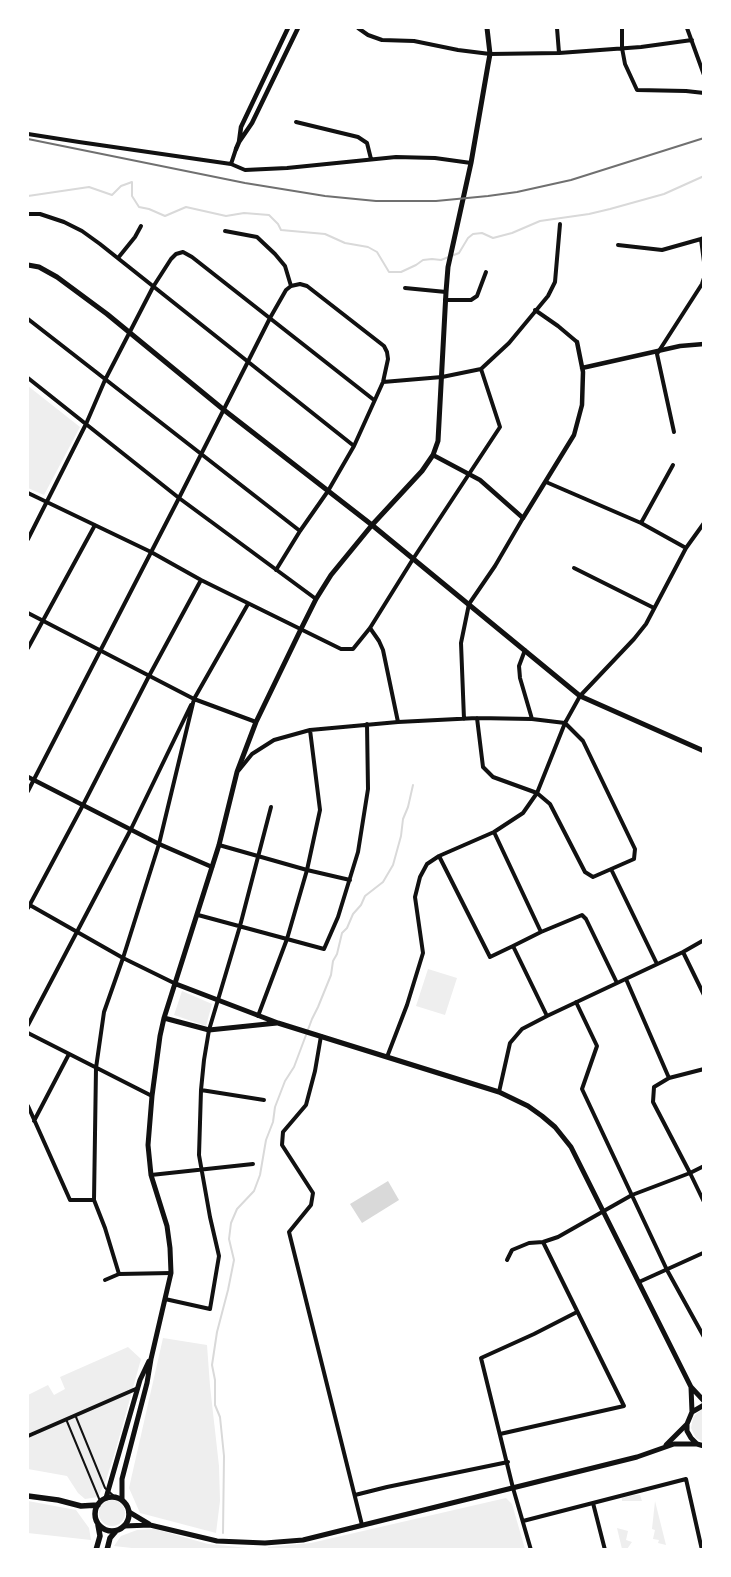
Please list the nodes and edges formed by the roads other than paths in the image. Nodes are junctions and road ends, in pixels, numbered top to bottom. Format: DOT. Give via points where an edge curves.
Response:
graph roads {
  1 [pos="288,28"];
  2 [pos="298,28"];
  3 [pos="358,28"];
  4 [pos="487,28"];
  5 [pos="557,28"];
  6 [pos="622,28"];
  7 [pos="687,28"];
  8 [pos="692,40"];
  9 [pos="622,48"];
  10 [pos="559,53"];
  11 [pos="490,54"];
  12 [pos="704,75"];
  13 [pos="704,92"];
  14 [pos="296,122"];
  15 [pos="28,134"];
  16 [pos="239,142"];
  17 [pos="236,149"];
  18 [pos="371,159"];
  19 [pos="471,162"];
  20 [pos="232,164"];
  21 [pos="28,214"];
  22 [pos="560,224"];
  23 [pos="141,226"];
  24 [pos="225,231"];
  25 [pos="702,238"];
  26 [pos="618,244"];
  27 [pos="118,258"];
  28 [pos="704,262"];
  29 [pos="28,265"];
  30 [pos="486,272"];
  31 [pos="704,278"];
  32 [pos="292,286"];
  33 [pos="153,287"];
  34 [pos="405,288"];
  35 [pos="446,292"];
  36 [pos="445,300"];
  37 [pos="535,310"];
  38 [pos="270,318"];
  39 [pos="28,319"];
  40 [pos="129,333"];
  41 [pos="577,342"];
  42 [pos="704,344"];
  43 [pos="659,351"];
  44 [pos="248,363"];
  45 [pos="582,368"];
  46 [pos="481,369"];
  47 [pos="442,377"];
  48 [pos="28,378"];
  49 [pos="105,380"];
  50 [pos="383,382"];
  51 [pos="374,400"];
  52 [pos="224,410"];
  53 [pos="86,424"];
  54 [pos="674,432"];
  55 [pos="354,446"];
  56 [pos="200,454"];
  57 [pos="433,455"];
  58 [pos="673,465"];
  59 [pos="469,474"];
  60 [pos="546,482"];
  61 [pos="328,491"];
  62 [pos="28,493"];
  63 [pos="179,498"];
  64 [pos="46,501"];
  65 [pos="523,518"];
  66 [pos="641,523"];
  67 [pos="704,523"];
  68 [pos="95,525"];
  69 [pos="372,525"];
  70 [pos="300,531"];
  71 [pos="28,539"];
  72 [pos="686,548"];
  73 [pos="151,552"];
  74 [pos="413,559"];
  75 [pos="574,568"];
  76 [pos="276,570"];
  77 [pos="201,580"];
  78 [pos="316,598"];
  79 [pos="248,604"];
  80 [pos="469,604"];
  81 [pos="654,608"];
  82 [pos="28,613"];
  83 [pos="42,620"];
  84 [pos="370,628"];
  85 [pos="301,629"];
  86 [pos="28,648"];
  87 [pos="525,650"];
  88 [pos="99,651"];
  89 [pos="149,676"];
  90 [pos="580,696"];
  91 [pos="194,699"];
  92 [pos="477,718"];
  93 [pos="464,719"];
  94 [pos="532,719"];
  95 [pos="256,722"];
  96 [pos="398,722"];
  97 [pos="565,723"];
  98 [pos="367,724"];
  99 [pos="310,730"];
  100 [pos="704,751"];
  101 [pos="237,772"];
  102 [pos="28,777"];
  103 [pos="33,780"];
  104 [pos="28,791"];
  105 [pos="537,793"];
  106 [pos="83,805"];
  107 [pos="271,806"];
  108 [pos="131,829"];
  109 [pos="494,832"];
  110 [pos="159,844"];
  111 [pos="219,845"];
  112 [pos="440,856"];
  113 [pos="259,857"];
  114 [pos="212,867"];
  115 [pos="611,869"];
  116 [pos="307,870"];
  117 [pos="350,880"];
  118 [pos="28,906"];
  119 [pos="198,915"];
  120 [pos="240,926"];
  121 [pos="77,932"];
  122 [pos="541,932"];
  123 [pos="286,939"];
  124 [pos="704,940"];
  125 [pos="513,946"];
  126 [pos="683,952"];
  127 [pos="123,958"];
  128 [pos="657,964"];
  129 [pos="626,979"];
  130 [pos="617,983"];
  131 [pos="176,984"];
  132 [pos="704,995"];
  133 [pos="218,1001"];
  134 [pos="576,1002"];
  135 [pos="258,1016"];
  136 [pos="546,1016"];
  137 [pos="164,1018"];
  138 [pos="278,1023"];
  139 [pos="28,1025"];
  140 [pos="209,1030"];
  141 [pos="28,1032"];
  142 [pos="321,1036"];
  143 [pos="69,1054"];
  144 [pos="387,1057"];
  145 [pos="96,1068"];
  146 [pos="704,1069"];
  147 [pos="669,1078"];
  148 [pos="201,1090"];
  149 [pos="499,1092"];
  150 [pos="152,1096"];
  151 [pos="264,1100"];
  152 [pos="28,1106"];
  153 [pos="34,1121"];
  154 [pos="253,1164"];
  155 [pos="704,1166"];
  156 [pos="201,1169"];
  157 [pos="690,1173"];
  158 [pos="151,1175"];
  159 [pos="632,1195"];
  160 [pos="94,1200"];
  161 [pos="704,1202"];
  162 [pos="602,1211"];
  163 [pos="543,1242"];
  164 [pos="703,1253"];
  165 [pos="507,1260"];
  166 [pos="667,1270"];
  167 [pos="171,1273"];
  168 [pos="119,1274"];
  169 [pos="105,1280"];
  170 [pos="640,1282"];
  171 [pos="165,1299"];
  172 [pos="577,1312"];
  173 [pos="704,1337"];
  174 [pos="151,1359"];
  175 [pos="140,1380"];
  176 [pos="148,1382"];
  177 [pos="691,1387"];
  178 [pos="138,1388"];
  179 [pos="704,1401"];
  180 [pos="704,1405"];
  181 [pos="692,1412"];
  182 [pos="76,1415"];
  183 [pos="66,1419"];
  184 [pos="687,1424"];
  185 [pos="500,1434"];
  186 [pos="28,1436"];
  187 [pos="702,1446"];
  188 [pos="662,1448"];
  189 [pos="508,1462"];
  190 [pos="513,1488"];
  191 [pos="28,1496"];
  192 [pos="355,1496"];
  193 [pos="103,1499"];
  194 [pos="122,1500"];
  195 [pos="593,1503"];
  196 [pos="81,1506"];
  197 [pos="129,1512"];
  198 [pos="95,1518"];
  199 [pos="523,1521"];
  200 [pos="98,1524"];
  201 [pos="150,1525"];
  202 [pos="362,1525"];
  203 [pos="124,1526"];
  204 [pos="116,1531"];
  205 [pos="96,1550"];
  206 [pos="107,1550"];
  207 [pos="531,1550"];
  208 [pos="605,1550"];
  209 [pos="702,1550"];
  1 -- 16 [label="street" via="241,127"];
  2 -- 16 [label="street" via="252,123"];
  3 -- 11 [label="street" via="382,40"];
  4 -- 11 [label="main road"];
  5 -- 10 [label="street"];
  6 -- 9 [label="street"];
  7 -- 8 [label="street"];
  8 -- 9 [label="street"];
  8 -- 12 [label="street"];
  9 -- 10 [label="street"];
  9 -- 13 [label="street" via="625,64 637,90"];
  10 -- 11 [label="street"];
  11 -- 19 [label="main road"];
  14 -- 18 [label="street" via="358,137 367,142"];
  15 -- 20 [label="street"];
  16 -- 17 [label="street"];
  17 -- 20 [label="street"];
  18 -- 19 [label="street" via="435,158"];
  18 -- 20 [label="street" via="245,170"];
  19 -- 35 [label="main road" via="448,267"];
  21 -- 27 [label="street" via="40,214 64,222"];
  22 -- 37 [label="street" via="554,282 548,296"];
  23 -- 27 [label="street"];
  24 -- 32 [label="street" via="257,237 285,266"];
  25 -- 26 [label="street" via="662,250"];
  25 -- 28 [label="street"];
  27 -- 33 [label="street"];
  29 -- 40 [label="main road" via="57,277"];
  30 -- 36 [label="street" via="477,296 471,300"];
  31 -- 43 [label="street"];
  32 -- 38 [label="street" via="286,290"];
  32 -- 50 [label="street" via="307,286 384,346 388,359"];
  33 -- 38 [label="street" via="176,254 183,252"];
  33 -- 40 [label="street"];
  33 -- 44 [label="street"];
  34 -- 35 [label="street"];
  35 -- 36 [label="main road"];
  36 -- 47 [label="main road"];
  37 -- 41 [label="street"];
  37 -- 46 [label="street" via="509,343"];
  38 -- 44 [label="street"];
  38 -- 51 [label="street"];
  39 -- 49 [label="street"];
  40 -- 49 [label="street"];
  40 -- 52 [label="main road"];
  41 -- 45 [label="street"];
  42 -- 43 [label="street"];
  43 -- 45 [label="street"];
  43 -- 54 [label="street" via="657,354"];
  44 -- 52 [label="street"];
  44 -- 55 [label="street"];
  45 -- 60 [label="street" via="582,405 574,434"];
  46 -- 47 [label="street"];
  46 -- 59 [label="street" via="500,427"];
  47 -- 50 [label="street"];
  47 -- 57 [label="main road" via="438,441"];
  48 -- 53 [label="street"];
  49 -- 53 [label="street"];
  49 -- 56 [label="street"];
  50 -- 51 [label="street"];
  51 -- 55 [label="street"];
  52 -- 56 [label="street"];
  52 -- 61 [label="main road"];
  53 -- 63 [label="street"];
  53 -- 64 [label="street"];
  55 -- 61 [label="street"];
  56 -- 63 [label="street"];
  56 -- 70 [label="street"];
  57 -- 59 [label="street"];
  57 -- 69 [label="main road"];
  58 -- 66 [label="street"];
  59 -- 65 [label="street"];
  59 -- 74 [label="street"];
  60 -- 65 [label="street"];
  60 -- 66 [label="street"];
  61 -- 69 [label="main road"];
  61 -- 70 [label="street"];
  62 -- 64 [label="street"];
  63 -- 73 [label="street"];
  63 -- 76 [label="street"];
  64 -- 68 [label="street"];
  64 -- 71 [label="street"];
  65 -- 80 [label="street"];
  66 -- 72 [label="street"];
  67 -- 72 [label="street"];
  68 -- 73 [label="street"];
  68 -- 83 [label="street"];
  69 -- 74 [label="main road"];
  69 -- 78 [label="main road" via="340,562"];
  70 -- 76 [label="street"];
  72 -- 81 [label="street"];
  73 -- 77 [label="street"];
  73 -- 88 [label="street"];
  74 -- 80 [label="main road"];
  74 -- 84 [label="street"];
  75 -- 81 [label="street"];
  76 -- 78 [label="street"];
  77 -- 79 [label="street"];
  77 -- 89 [label="street"];
  78 -- 85 [label="main road"];
  79 -- 85 [label="street"];
  79 -- 91 [label="street"];
  80 -- 87 [label="main road"];
  80 -- 93 [label="street" via="461,643"];
  81 -- 90 [label="street" via="634,639"];
  82 -- 83 [label="street"];
  83 -- 86 [label="street"];
  83 -- 88 [label="street"];
  84 -- 85 [label="street" via="353,649 341,649"];
  84 -- 96 [label="street" via="383,650"];
  85 -- 95 [label="main road"];
  87 -- 90 [label="main road"];
  87 -- 94 [label="street" via="519,666 520,678"];
  88 -- 89 [label="street"];
  88 -- 103 [label="street"];
  89 -- 91 [label="street"];
  89 -- 106 [label="street"];
  90 -- 97 [label="street"];
  90 -- 100 [label="main road"];
  91 -- 95 [label="street"];
  91 -- 108 [label="street"];
  91 -- 110 [label="street"];
  92 -- 93 [label="street"];
  92 -- 94 [label="street"];
  92 -- 105 [label="street" via="482,767 493,777"];
  93 -- 96 [label="street"];
  94 -- 97 [label="street"];
  95 -- 101 [label="main road"];
  96 -- 98 [label="street"];
  97 -- 105 [label="street"];
  97 -- 115 [label="street" via="583,741 635,849 634,859"];
  98 -- 99 [label="street"];
  98 -- 117 [label="street" via="368,789"];
  99 -- 101 [label="street" via="274,740 252,754"];
  99 -- 116 [label="street" via="320,810"];
  101 -- 111 [label="main road"];
  102 -- 103 [label="street"];
  103 -- 104 [label="street"];
  103 -- 106 [label="street"];
  105 -- 109 [label="street" via="523,812"];
  105 -- 115 [label="street" via="550,804 585,872 594,877"];
  106 -- 108 [label="street"];
  106 -- 118 [label="street"];
  107 -- 113 [label="street"];
  108 -- 110 [label="street"];
  108 -- 121 [label="street"];
  109 -- 112 [label="street"];
  109 -- 122 [label="street"];
  110 -- 114 [label="street"];
  110 -- 127 [label="street"];
  111 -- 113 [label="street"];
  111 -- 114 [label="main road"];
  112 -- 125 [label="street" via="490,957"];
  112 -- 144 [label="street" via="427,864 420,877 415,897 423,953"];
  113 -- 116 [label="street"];
  113 -- 120 [label="street"];
  114 -- 119 [label="main road"];
  115 -- 128 [label="street"];
  116 -- 117 [label="street"];
  116 -- 123 [label="street"];
  117 -- 123 [label="street" via="324,949"];
  118 -- 121 [label="street"];
  119 -- 120 [label="street"];
  119 -- 131 [label="main road"];
  120 -- 123 [label="street"];
  120 -- 133 [label="street"];
  121 -- 127 [label="street"];
  121 -- 139 [label="street"];
  122 -- 125 [label="street"];
  122 -- 130 [label="street" via="582,915"];
  123 -- 135 [label="street"];
  124 -- 126 [label="street"];
  125 -- 136 [label="street"];
  126 -- 128 [label="street"];
  126 -- 132 [label="street"];
  127 -- 131 [label="street"];
  127 -- 145 [label="street" via="104,1012"];
  128 -- 129 [label="street"];
  129 -- 130 [label="street"];
  129 -- 147 [label="street"];
  130 -- 134 [label="street"];
  131 -- 133 [label="main road"];
  131 -- 137 [label="main road"];
  133 -- 135 [label="main road"];
  133 -- 140 [label="street"];
  134 -- 136 [label="street"];
  134 -- 159 [label="street" via="597,1046 582,1089"];
  135 -- 138 [label="main road"];
  136 -- 149 [label="street" via="522,1029 510,1043"];
  137 -- 140 [label="main road"];
  137 -- 150 [label="main road"];
  138 -- 140 [label="main road"];
  138 -- 142 [label="main road"];
  140 -- 148 [label="street"];
  141 -- 143 [label="street"];
  142 -- 144 [label="main road"];
  142 -- 192 [label="street" via="306,1105 283,1132 282,1145 313,1193 311,1205 289,1232"];
  143 -- 145 [label="street"];
  143 -- 153 [label="street"];
  144 -- 149 [label="main road"];
  145 -- 150 [label="street"];
  145 -- 160 [label="street"];
  146 -- 147 [label="street"];
  147 -- 157 [label="street" via="654,1087 653,1102"];
  148 -- 151 [label="street"];
  148 -- 156 [label="street"];
  149 -- 162 [label="main road" via="528,1106 555,1127 571,1147"];
  150 -- 158 [label="main road" via="148,1145"];
  152 -- 153 [label="street"];
  153 -- 160 [label="street" via="70,1200"];
  154 -- 156 [label="street"];
  155 -- 157 [label="street"];
  156 -- 158 [label="street"];
  156 -- 171 [label="street" via="219,1256 210,1309"];
  157 -- 159 [label="street"];
  157 -- 161 [label="street"];
  158 -- 167 [label="main road" via="166,1226"];
  159 -- 162 [label="street"];
  159 -- 166 [label="street"];
  160 -- 168 [label="street"];
  162 -- 163 [label="street" via="558,1238"];
  162 -- 170 [label="main road"];
  163 -- 165 [label="street" via="529,1243 512,1250"];
  163 -- 172 [label="street"];
  164 -- 166 [label="street"];
  166 -- 170 [label="street"];
  166 -- 173 [label="street"];
  167 -- 168 [label="street"];
  167 -- 171 [label="main road"];
  168 -- 169 [label="street"];
  170 -- 177 [label="main road"];
  171 -- 174 [label="main road"];
  172 -- 185 [label="street" via="481,1358"];
  172 -- 185 [label="street" via="624,1406"];
  174 -- 175 [label="main road"];
  174 -- 176 [label="main road"];
  175 -- 176 [label="main road" via="144,1378"];
  175 -- 178 [label="main road"];
  176 -- 194 [label="main road" via="122,1479"];
  177 -- 179 [label="main road"];
  177 -- 181 [label="main road"];
  178 -- 182 [label="street"];
  178 -- 193 [label="main road"];
  180 -- 181 [label="main road"];
  181 -- 184 [label="main road"];
  182 -- 183 [label="street"];
  182 -- 193 [label="lane" via="101,1478"];
  183 -- 186 [label="street"];
  183 -- 193 [label="lane"];
  184 -- 187 [label="main road" via="691,1438"];
  184 -- 188 [label="main road"];
  185 -- 189 [label="street"];
  187 -- 188 [label="main road" via="674,1444"];
  188 -- 190 [label="main road"];
  189 -- 190 [label="street"];
  189 -- 192 [label="street"];
  190 -- 199 [label="street"];
  190 -- 202 [label="main road"];
  191 -- 196 [label="main road"];
  192 -- 202 [label="street"];
  193 -- 194 [label="main road" via="115,1497"];
  193 -- 196 [label="main road"];
  193 -- 198 [label="main road" via="95,1511"];
  194 -- 197 [label="main road"];
  195 -- 199 [label="street"];
  195 -- 208 [label="street"];
  195 -- 209 [label="street" via="686,1479"];
  196 -- 198 [label="main road"];
  197 -- 201 [label="main road"];
  197 -- 203 [label="main road"];
  198 -- 200 [label="main road"];
  199 -- 207 [label="street"];
  200 -- 204 [label="main road" via="103,1529"];
  200 -- 205 [label="main road" via="100,1536"];
  201 -- 202 [label="main road" via="218,1541 265,1543 303,1540"];
  201 -- 203 [label="main road"];
  203 -- 204 [label="main road"];
  204 -- 206 [label="main road"];
}
